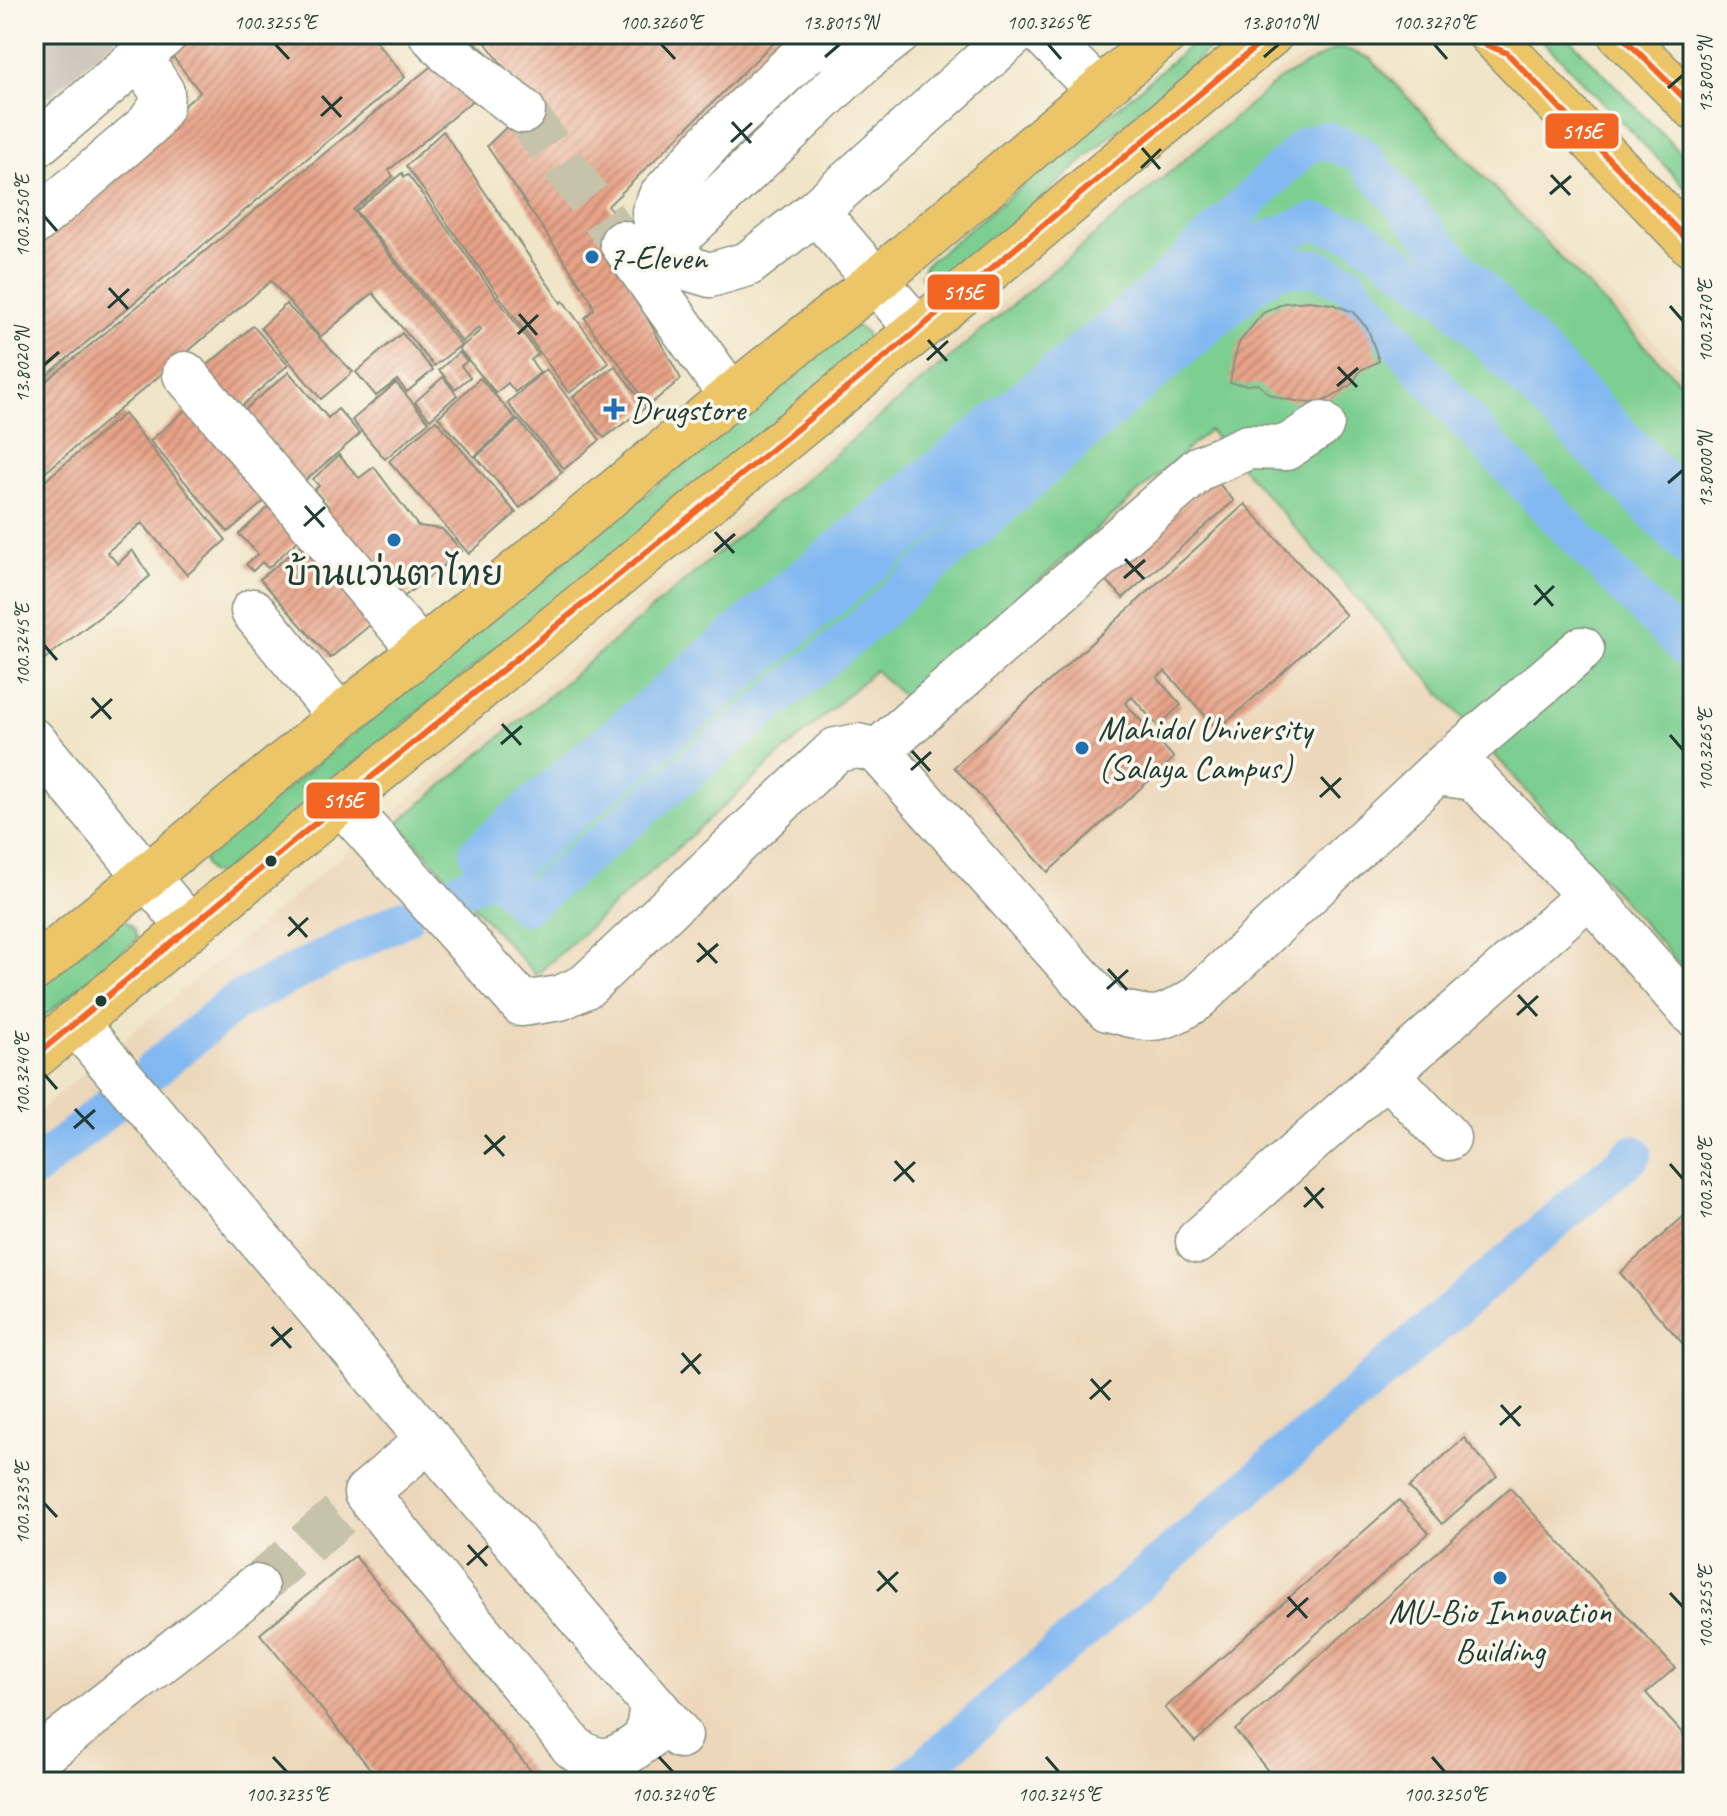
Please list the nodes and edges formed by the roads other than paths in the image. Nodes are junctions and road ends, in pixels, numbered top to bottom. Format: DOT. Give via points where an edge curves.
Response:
graph roads {
  1 [pos="431,34"];
  2 [pos="1014,34"];
  3 [pos="1043,34"];
  4 [pos="1165,34"];
  5 [pos="1271,34"];
  6 [pos="1459,34"];
  7 [pos="1620,34"];
  8 [pos="887,43"];
  9 [pos="1498,43"];
  10 [pos="153,46"];
  11 [pos="1098,90"];
  12 [pos="1693,107"];
  13 [pos="523,111"];
  14 [pos="34,147"];
  15 [pos="816,211"];
  16 [pos="34,223"];
  17 [pos="622,243"];
  18 [pos="1693,246"];
  19 [pos="876,281"];
  20 [pos="918,330"];
  21 [pos="185,374"];
  22 [pos="731,396"];
  23 [pos="1322,424"];
  24 [pos="253,611"];
  25 [pos="1582,649"];
  26 [pos="421,651"];
  27 [pos="340,717"];
  28 [pos="34,741"];
  29 [pos="878,751"];
  30 [pos="1436,773"];
  31 [pos="341,802"];
  32 [pos="148,877"];
  33 [pos="1589,895"];
  34 [pos="189,927"];
  35 [pos="34,969"];
  36 [pos="1693,1014"];
  37 [pos="75,1022"];
  38 [pos="34,1057"];
  39 [pos="1387,1074"];
  40 [pos="1448,1138"];
  41 [pos="1198,1241"];
  42 [pos="429,1439"];
  43 [pos="256,1587"];
  44 [pos="34,1761"];
  1 -- 13 [label="street"];
  2 -- 15 [label="street"];
  3 -- 11 [label="street"];
  4 -- 11 [label="main road"];
  5 -- 20 [label="main road"];
  6 -- 9 [label="main road"];
  7 -- 12 [label="main road"];
  8 -- 15 [label="street" via="823,42 805,53 714,138 661,196 654,212 669,246 690,269 710,275 748,264"];
  9 -- 18 [label="main road"];
  10 -- 14 [label="street"];
  10 -- 16 [label="street" via="161,107 148,125"];
  11 -- 19 [label="main road"];
  15 -- 19 [label="street"];
  17 -- 22 [label="street"];
  19 -- 20 [label="street"];
  19 -- 22 [label="main road"];
  20 -- 31 [label="main road"];
  21 -- 26 [label="street"];
  22 -- 26 [label="main road"];
  23 -- 29 [label="street" via="1286,448 1248,447 1200,468"];
  24 -- 27 [label="street"];
  25 -- 30 [label="street"];
  26 -- 27 [label="main road"];
  27 -- 32 [label="main road"];
  28 -- 32 [label="street"];
  29 -- 30 [label="street" via="1108,1009 1149,1020 1171,1015 1196,999"];
  29 -- 31 [label="street" via="858,746 836,750 586,986 560,998 522,1004"];
  30 -- 33 [label="street" via="1474,778"];
  31 -- 34 [label="main road"];
  32 -- 34 [label="street"];
  32 -- 35 [label="main road"];
  33 -- 36 [label="street"];
  33 -- 39 [label="street"];
  34 -- 37 [label="main road"];
  37 -- 38 [label="main road"];
  37 -- 42 [label="street"];
  39 -- 40 [label="street"];
  39 -- 41 [label="street"];
  42 -- 42 [label="street" via="666,1720 623,1756 603,1761 573,1747 362,1496"];
  43 -- 44 [label="street"];
}
